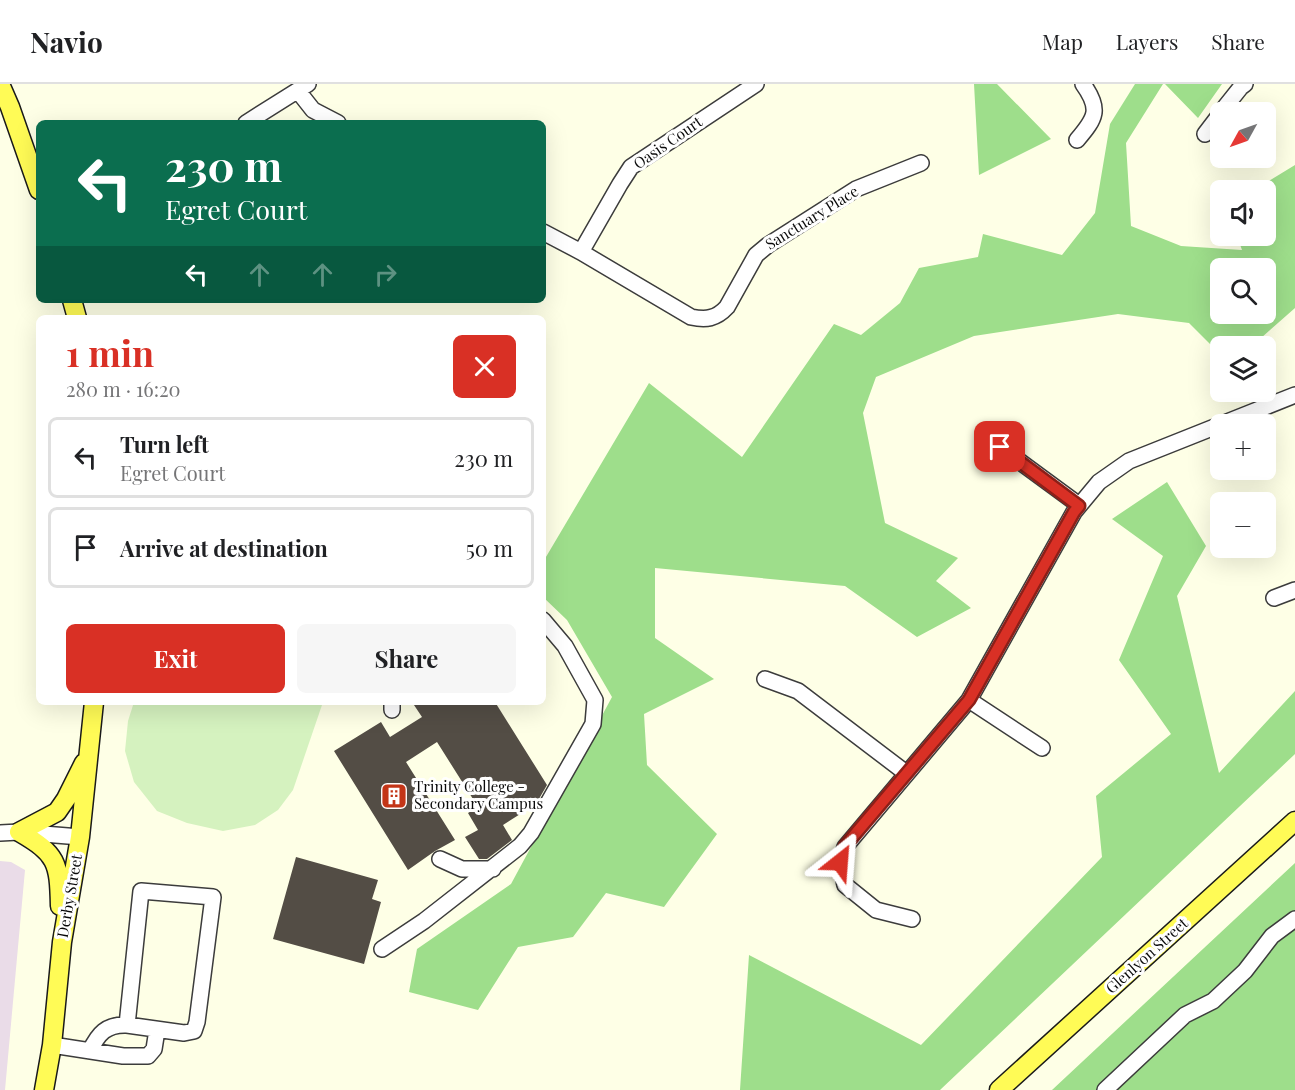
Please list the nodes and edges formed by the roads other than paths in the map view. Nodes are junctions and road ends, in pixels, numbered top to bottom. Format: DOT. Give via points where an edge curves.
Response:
graph roads {
  1 [pos="0,84"];
  2 [pos="756,84"];
  3 [pos="1083,84"];
  4 [pos="1241,85"];
  5 [pos="303,87"];
  6 [pos="1229,102"];
  7 [pos="251,120"];
  8 [pos="332,120"];
  9 [pos="1210,127"];
  10 [pos="1205,134"];
  11 [pos="1077,140"];
  12 [pos="921,163"];
  13 [pos="36,181"];
  14 [pos="546,234"];
  15 [pos="581,252"];
  16 [pos="1295,395"];
  17 [pos="1000,447"];
  18 [pos="1079,506"];
  19 [pos="1295,590"];
  20 [pos="1274,598"];
  21 [pos="546,624"];
  22 [pos="765,679"];
  23 [pos="969,700"];
  24 [pos="94,705"];
  25 [pos="1042,748"];
  26 [pos="90,750"];
  27 [pos="906,773"];
  28 [pos="1295,821"];
  29 [pos="19,832"];
  30 [pos="0,833"];
  31 [pos="80,837"];
  32 [pos="440,859"];
  33 [pos="493,869"];
  34 [pos="912,919"];
  35 [pos="1295,919"];
  36 [pos="62,942"];
  37 [pos="382,949"];
  38 [pos="127,1025"];
  39 [pos="157,1030"];
  40 [pos="52,1045"];
  41 [pos="90,1051"];
  42 [pos="44,1090"];
  43 [pos="999,1090"];
  44 [pos="1105,1090"];
  1 -- 13 [label="main road"];
  2 -- 15 [label="street, Oasis Court" via="631,167"];
  3 -- 11 [label="street" via="1095,110 1092,123"];
  4 -- 6 [label="street"];
  5 -- 7 [label="street"];
  5 -- 8 [label="street" via="313,110"];
  9 -- 10 [label="street"];
  12 -- 15 [label="street, Sanctuary Place" via="856,189 768,245 752,261 727,307 709,320 691,317"];
  14 -- 15 [label="street, Sanctuary Place"];
  16 -- 18 [label="street" via="1129,460 1099,482"];
  17 -- 18 [label="street"];
  18 -- 23 [label="street"];
  19 -- 20 [label="street"];
  21 -- 33 [label="street" via="565,646 595,700 593,724 531,833"];
  22 -- 27 [label="street" via="798,691"];
  23 -- 25 [label="street"];
  23 -- 27 [label="street"];
  24 -- 26 [label="main road, Derby Street"];
  26 -- 29 [label="main road" via="57,812"];
  26 -- 31 [label="main road, Derby Street"];
  27 -- 34 [label="street" via="845,846 840,862 845,885 876,910"];
  28 -- 43 [label="main road, Glenlyon Street"];
  29 -- 30 [label="street"];
  29 -- 31 [label="street"];
  29 -- 36 [label="main road" via="48,851 57,866"];
  31 -- 36 [label="main road, Derby Street"];
  32 -- 33 [label="street" via="462,869"];
  33 -- 37 [label="street"];
  35 -- 44 [label="street" via="1272,936 1245,971 1213,1001 1185,1015"];
  36 -- 40 [label="main road, Derby Street"];
  38 -- 39 [label="street"];
  38 -- 39 [label="street" via="141,891 213,897 194,1031"];
  38 -- 41 [label="street" via="116,1024 97,1036"];
  39 -- 41 [label="street" via="154,1049 148,1056"];
  40 -- 41 [label="street"];
  40 -- 42 [label="main road, Derby Street"];
}
